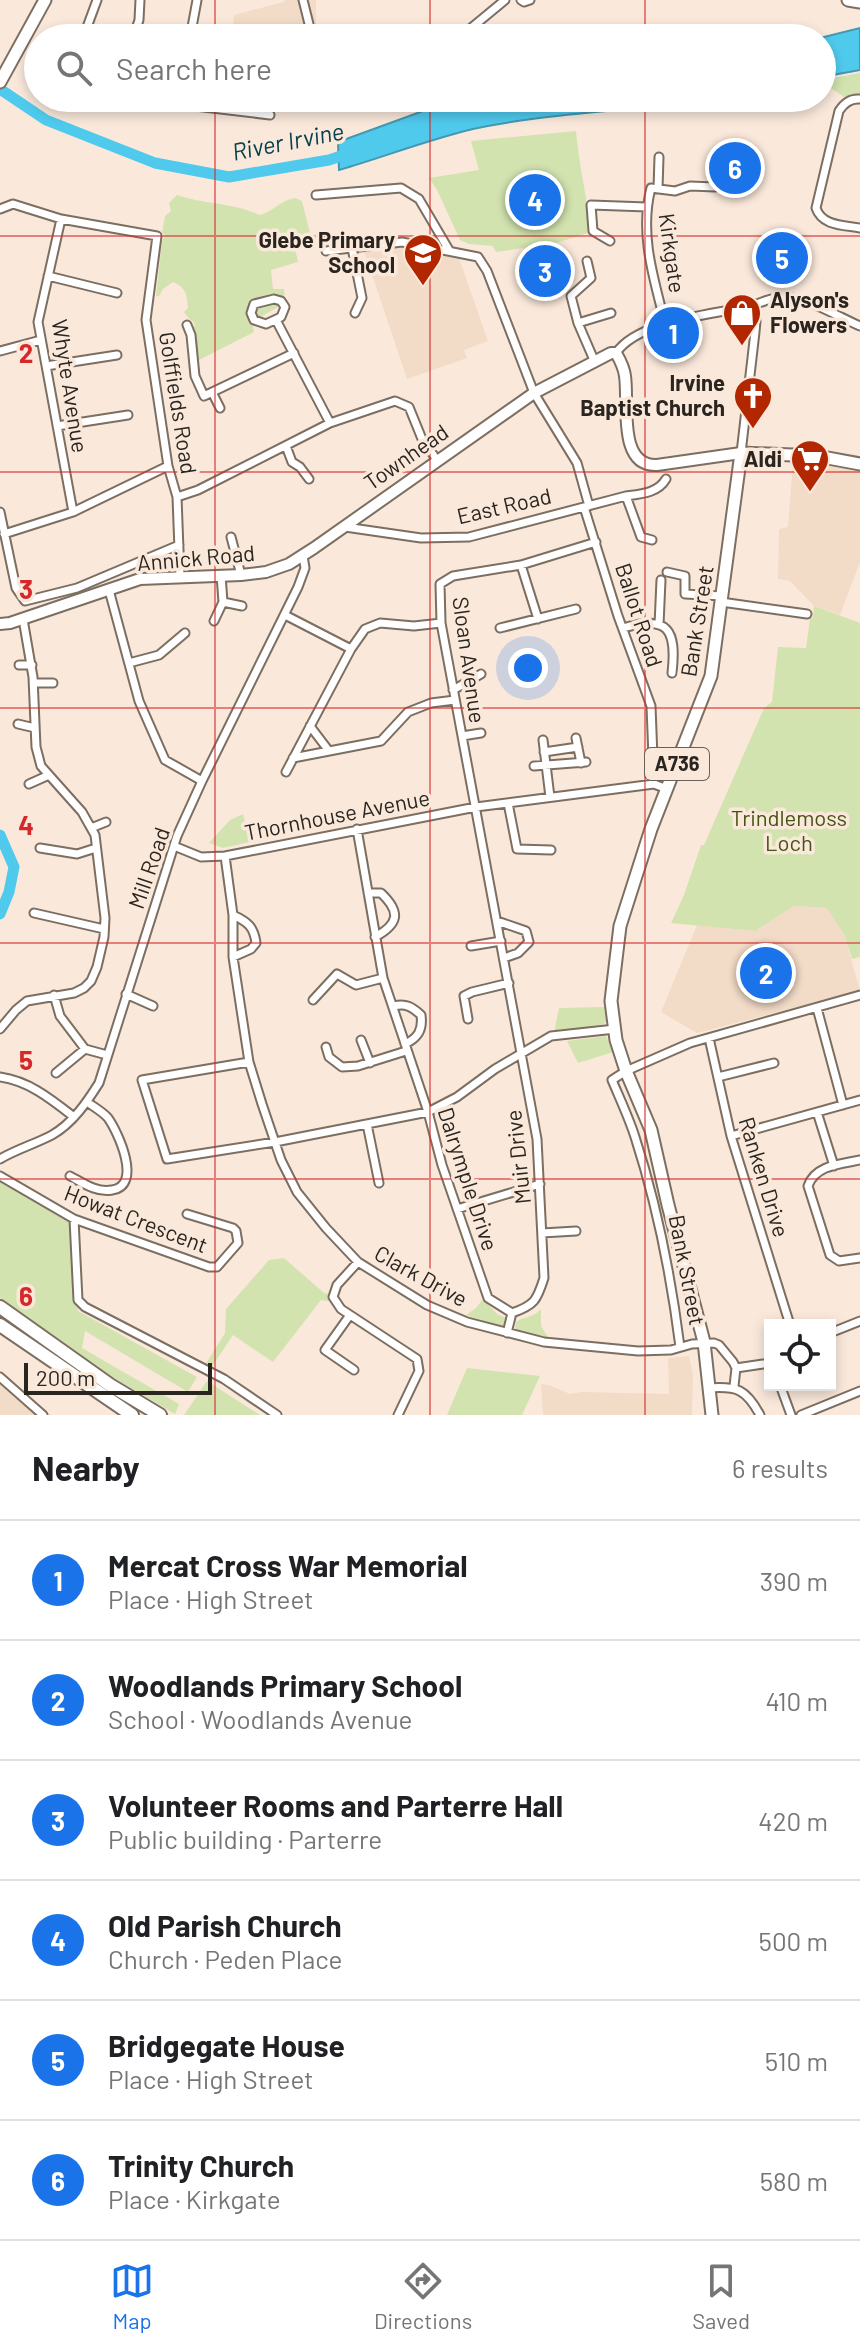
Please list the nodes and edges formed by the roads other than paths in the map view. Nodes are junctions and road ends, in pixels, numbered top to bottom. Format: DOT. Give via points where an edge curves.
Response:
graph roads {
  1 [pos="45,0"];
  2 [pos="97,0"];
  3 [pos="140,0"];
  4 [pos="197,0"];
  5 [pos="303,0"];
  6 [pos="505,0"];
  7 [pos="521,0"];
  8 [pos="530,0"];
  9 [pos="848,0"];
  10 [pos="860,2"];
  11 [pos="32,24"];
  12 [pos="87,24"];
  13 [pos="138,24"];
  14 [pos="193,24"];
  15 [pos="309,24"];
  16 [pos="476,24"];
  17 [pos="24,38"];
  18 [pos="0,82"];
  19 [pos="860,99"];
  20 [pos="245,112"];
  21 [pos="270,115"];
  22 [pos="722,156"];
  23 [pos="659,157"];
  24 [pos="658,189"];
  25 [pos="316,195"];
  26 [pos="0,197"];
  27 [pos="647,207"];
  28 [pos="3,208"];
  29 [pos="61,219"];
  30 [pos="860,228"];
  31 [pos="610,241"];
  32 [pos="352,248"];
  33 [pos="326,251"];
  34 [pos="449,251"];
  35 [pos="587,261"];
  36 [pos="48,276"];
  37 [pos="117,293"];
  38 [pos="753,306"];
  39 [pos="355,313"];
  40 [pos="611,313"];
  41 [pos="276,320"];
  42 [pos="578,323"];
  43 [pos="665,323"];
  44 [pos="187,325"];
  45 [pos="860,326"];
  46 [pos="41,340"];
  47 [pos="0,351"];
  48 [pos="294,353"];
  49 [pos="616,353"];
  50 [pos="117,355"];
  51 [pos="594,360"];
  52 [pos="46,366"];
  53 [pos="212,392"];
  54 [pos="534,393"];
  55 [pos="220,408"];
  56 [pos="128,415"];
  57 [pos="330,423"];
  58 [pos="57,426"];
  59 [pos="286,446"];
  60 [pos="741,453"];
  61 [pos="437,460"];
  62 [pos="860,464"];
  63 [pos="168,466"];
  64 [pos="309,479"];
  65 [pos="666,479"];
  66 [pos="626,496"];
  67 [pos="177,497"];
  68 [pos="586,507"];
  69 [pos="0,512"];
  70 [pos="73,512"];
  71 [pos="342,526"];
  72 [pos="4,534"];
  73 [pos="231,537"];
  74 [pos="652,540"];
  75 [pos="596,542"];
  76 [pos="179,545"];
  77 [pos="303,556"];
  78 [pos="521,565"];
  79 [pos="667,572"];
  80 [pos="221,575"];
  81 [pos="241,575"];
  82 [pos="180,576"];
  83 [pos="661,580"];
  84 [pos="109,590"];
  85 [pos="722,599"];
  86 [pos="223,602"];
  87 [pos="242,606"];
  88 [pos="576,609"];
  89 [pos="807,614"];
  90 [pos="285,615"];
  91 [pos="23,619"];
  92 [pos="538,619"];
  93 [pos="214,621"];
  94 [pos="441,623"];
  95 [pos="0,624"];
  96 [pos="659,625"];
  97 [pos="500,628"];
  98 [pos="623,628"];
  99 [pos="185,633"];
  100 [pos="351,649"];
  101 [pos="129,663"];
  102 [pos="19,665"];
  103 [pos="32,665"];
  104 [pos="672,673"];
  105 [pos="481,674"];
  106 [pos="34,683"];
  107 [pos="53,683"];
  108 [pos="453,690"];
  109 [pos="455,700"];
  110 [pos="18,724"];
  111 [pos="310,726"];
  112 [pos="35,728"];
  113 [pos="481,733"];
  114 [pos="462,736"];
  115 [pos="576,738"];
  116 [pos="543,740"];
  117 [pos="578,747"];
  118 [pos="329,751"];
  119 [pos="544,752"];
  120 [pos="293,758"];
  121 [pos="546,765"];
  122 [pos="534,766"];
  123 [pos="286,772"];
  124 [pos="49,775"];
  125 [pos="202,781"];
  126 [pos="29,784"];
  127 [pos="654,784"];
  128 [pos="667,789"];
  129 [pos="550,797"];
  130 [pos="508,803"];
  131 [pos="476,807"];
  132 [pos="106,822"];
  133 [pos="91,828"];
  134 [pos="357,829"];
  135 [pos="174,846"];
  136 [pos="40,848"];
  137 [pos="96,848"];
  138 [pos="551,850"];
  139 [pos="225,856"];
  140 [pos="368,893"];
  141 [pos="34,913"];
  142 [pos="233,915"];
  143 [pos="497,921"];
  144 [pos="104,929"];
  145 [pos="375,937"];
  146 [pos="501,941"];
  147 [pos="471,946"];
  148 [pos="233,957"];
  149 [pos="504,958"];
  150 [pos="383,978"];
  151 [pos="509,983"];
  152 [pos="126,994"];
  153 [pos="54,995"];
  154 [pos="860,995"];
  155 [pos="313,1000"];
  156 [pos="153,1006"];
  157 [pos="394,1006"];
  158 [pos="817,1008"];
  159 [pos="468,1019"];
  160 [pos="0,1029"];
  161 [pos="615,1029"];
  162 [pos="709,1038"];
  163 [pos="361,1040"];
  164 [pos="326,1047"];
  165 [pos="406,1048"];
  166 [pos="85,1049"];
  167 [pos="522,1052"];
  168 [pos="107,1055"];
  169 [pos="249,1062"];
  170 [pos="370,1063"];
  171 [pos="774,1063"];
  172 [pos="626,1071"];
  173 [pos="56,1073"];
  174 [pos="0,1077"];
  175 [pos="718,1077"];
  176 [pos="860,1100"];
  177 [pos="87,1102"];
  178 [pos="843,1105"];
  179 [pos="428,1112"];
  180 [pos="817,1112"];
  181 [pos="74,1117"];
  182 [pos="367,1124"];
  183 [pos="731,1136"];
  184 [pos="275,1142"];
  185 [pos="0,1159"];
  186 [pos="860,1160"];
  187 [pos="834,1166"];
  188 [pos="0,1176"];
  189 [pos="70,1176"];
  190 [pos="379,1183"];
  191 [pos="540,1184"];
  192 [pos="457,1209"];
  193 [pos="187,1214"];
  194 [pos="74,1219"];
  195 [pos="576,1231"];
  196 [pos="542,1233"];
  197 [pos="860,1258"];
  198 [pos="358,1262"];
  199 [pos="0,1307"];
  200 [pos="512,1313"];
  201 [pos="350,1315"];
  202 [pos="788,1319"];
  203 [pos="860,1321"];
  204 [pos="0,1325"];
  205 [pos="836,1331"];
  206 [pos="507,1333"];
  207 [pos="704,1342"];
  208 [pos="680,1347"];
  209 [pos="763,1364"];
  210 [pos="736,1368"];
  211 [pos="354,1370"];
  212 [pos="0,1377"];
  213 [pos="734,1386"];
  214 [pos="709,1388"];
  215 [pos="782,1391"];
  216 [pos="860,1391"];
  217 [pos="43,1415"];
  218 [pos="132,1415"];
  219 [pos="160,1415"];
  220 [pos="277,1415"];
  221 [pos="398,1415"];
  222 [pos="712,1415"];
  223 [pos="760,1415"];
  224 [pos="791,1415"];
  225 [pos="801,1415"];
  1 -- 11 [label="main road"];
  2 -- 12 [label="street"];
  3 -- 13 [label="street"];
  4 -- 14 [label="street"];
  5 -- 15 [label="street"];
  6 -- 16 [label="street"];
  7 -- 8 [label="street"];
  9 -- 10 [label="main road"];
  17 -- 18 [label="main road"];
  19 -- 30 [label="street" via="845,102 839,111 817,201 817,212 825,220"];
  20 -- 21 [label="street"];
  22 -- 24 [label="street, Kirkgate" via="715,187"];
  23 -- 24 [label="street"];
  24 -- 27 [label="street, Kirkgate" via="651,188"];
  25 -- 34 [label="street" via="401,188 419,199"];
  26 -- 28 [label="street"];
  27 -- 31 [label="street" via="591,205 593,231"];
  27 -- 43 [label="street, Kirkgate" via="650,261"];
  28 -- 29 [label="street" via="13,204"];
  29 -- 36 [label="street, Whyte Avenue"];
  29 -- 63 [label="street, Golffields Road" via="157,236 146,320"];
  32 -- 33 [label="street, Ballot Road"];
  32 -- 34 [label="street, Ballot Road" via="402,242"];
  32 -- 39 [label="street" via="362,298"];
  34 -- 54 [label="street, Ballot Road" via="478,257 487,271"];
  35 -- 42 [label="street" via="591,278 571,296"];
  36 -- 37 [label="street"];
  36 -- 46 [label="street, Whyte Avenue" via="38,322"];
  38 -- 43 [label="street"];
  38 -- 45 [label="street" via="786,297"];
  38 -- 60 [label="street, Bank Street" via="756,321"];
  40 -- 42 [label="street"];
  41 -- 41 [label="street" via="256,322 253,306 281,301 284,313"];
  41 -- 48 [label="street"];
  42 -- 51 [label="street"];
  43 -- 49 [label="street"];
  44 -- 53 [label="street" via="195,376 204,396"];
  46 -- 47 [label="street"];
  46 -- 52 [label="street, Whyte Avenue"];
  48 -- 53 [label="street"];
  48 -- 57 [label="street"];
  49 -- 51 [label="main road, Townhead"];
  49 -- 60 [label="main road" via="626,378 629,440 639,461 657,465"];
  50 -- 52 [label="street"];
  51 -- 54 [label="main road, Townhead"];
  52 -- 58 [label="street, Whyte Avenue"];
  53 -- 55 [label="street"];
  54 -- 61 [label="main road, Townhead"];
  54 -- 68 [label="street, Ballot Road" via="572,451"];
  56 -- 58 [label="street"];
  57 -- 59 [label="street"];
  57 -- 61 [label="street" via="395,401 409,407"];
  58 -- 70 [label="street, Whyte Avenue"];
  59 -- 64 [label="street" via="292,462"];
  59 -- 67 [label="street"];
  60 -- 62 [label="main road" via="817,456"];
  60 -- 85 [label="main road, Bank Street / A736"];
  61 -- 71 [label="main road, Townhead"];
  63 -- 67 [label="street, Golffields Road"];
  63 -- 70 [label="street"];
  65 -- 66 [label="street, East Road" via="647,494"];
  66 -- 68 [label="street, East Road"];
  66 -- 74 [label="street" via="641,537"];
  67 -- 76 [label="street, Golffields Road"];
  68 -- 71 [label="street, East Road" via="444,539"];
  68 -- 75 [label="street, Ballot Road"];
  69 -- 72 [label="street"];
  70 -- 72 [label="street"];
  71 -- 77 [label="main road, Townhead"];
  72 -- 76 [label="street, Annick Road" via="16,588 25,601 77,588"];
  73 -- 81 [label="street"];
  75 -- 78 [label="street, Sloan Avenue"];
  75 -- 98 [label="street, Ballot Road"];
  76 -- 82 [label="street, Golffields Road"];
  77 -- 81 [label="main road, Annick Road" via="278,569"];
  77 -- 90 [label="street, Mill Road" via="303,577"];
  78 -- 92 [label="street"];
  78 -- 94 [label="street, Sloan Avenue" via="453,576 440,584"];
  79 -- 85 [label="street" via="685,576 685,594"];
  80 -- 81 [label="main road, Annick Road"];
  80 -- 82 [label="main road, Annick Road"];
  80 -- 86 [label="street"];
  82 -- 84 [label="main road, Annick Road" via="140,579"];
  83 -- 96 [label="street"];
  84 -- 91 [label="main road, Annick Road"];
  84 -- 101 [label="street"];
  85 -- 89 [label="street"];
  85 -- 128 [label="main road, Bank Street / A736" via="711,676"];
  86 -- 87 [label="street"];
  86 -- 93 [label="street"];
  88 -- 92 [label="street"];
  90 -- 100 [label="street"];
  90 -- 125 [label="street, Mill Road"];
  91 -- 95 [label="main road, Annick Road"];
  91 -- 103 [label="street"];
  92 -- 97 [label="street"];
  94 -- 100 [label="street" via="380,623 365,629"];
  94 -- 108 [label="street, Sloan Avenue"];
  96 -- 98 [label="street" via="645,622"];
  96 -- 104 [label="street" via="674,641"];
  98 -- 127 [label="street, Ballot Road" via="651,706"];
  99 -- 101 [label="street" via="159,655"];
  100 -- 111 [label="street"];
  101 -- 125 [label="street" via="165,760"];
  102 -- 103 [label="street"];
  103 -- 106 [label="street"];
  105 -- 108 [label="street"];
  106 -- 107 [label="street"];
  106 -- 112 [label="street"];
  108 -- 109 [label="street, Sloan Avenue"];
  109 -- 114 [label="street, Sloan Avenue"];
  109 -- 118 [label="street" via="408,712 381,741"];
  110 -- 112 [label="street"];
  111 -- 118 [label="street"];
  111 -- 120 [label="street"];
  112 -- 124 [label="street" via="41,766"];
  113 -- 114 [label="street"];
  114 -- 131 [label="street, Sloan Avenue"];
  115 -- 117 [label="street"];
  116 -- 119 [label="street"];
  117 -- 119 [label="street"];
  117 -- 121 [label="street" via="584,762"];
  118 -- 120 [label="street"];
  119 -- 121 [label="street"];
  120 -- 123 [label="street"];
  121 -- 122 [label="street"];
  121 -- 129 [label="street"];
  124 -- 126 [label="street"];
  124 -- 133 [label="street"];
  125 -- 135 [label="street, Mill Road"];
  127 -- 128 [label="street, Thornhouse Avenue"];
  127 -- 129 [label="street, Thornhouse Avenue"];
  128 -- 161 [label="main road, Bank Street / A736" via="620,926 611,1001"];
  129 -- 130 [label="street, Thornhouse Avenue"];
  130 -- 131 [label="street, Thornhouse Avenue"];
  130 -- 138 [label="street" via="517,849"];
  131 -- 134 [label="street, Thornhouse Avenue"];
  131 -- 143 [label="street, Muir Drive"];
  132 -- 133 [label="street"];
  133 -- 137 [label="street"];
  134 -- 139 [label="street, Thornhouse Avenue"];
  134 -- 140 [label="street, Dalrymple Drive"];
  135 -- 139 [label="street, Thornhouse Avenue" via="201,857"];
  135 -- 152 [label="street, Mill Road"];
  136 -- 137 [label="street" via="77,854"];
  137 -- 144 [label="street"];
  139 -- 142 [label="street, Clark Drive"];
  140 -- 145 [label="street, Dalrymple Drive"];
  140 -- 145 [label="street" via="381,893 396,915 390,929"];
  141 -- 144 [label="street"];
  142 -- 148 [label="street, Clark Drive"];
  142 -- 148 [label="street" via="254,929 256,943"];
  143 -- 146 [label="street, Muir Drive"];
  143 -- 149 [label="street" via="526,931 529,942"];
  144 -- 153 [label="street" via="91,981 74,993"];
  145 -- 150 [label="street, Dalrymple Drive"];
  146 -- 147 [label="street"];
  146 -- 149 [label="street, Muir Drive"];
  148 -- 169 [label="street, Clark Drive"];
  149 -- 151 [label="street, Muir Drive"];
  150 -- 155 [label="street" via="356,985 337,974"];
  150 -- 157 [label="street, Dalrymple Drive"];
  151 -- 159 [label="street" via="464,996"];
  151 -- 167 [label="street, Muir Drive"];
  152 -- 156 [label="street"];
  152 -- 168 [label="street, Mill Road"];
  153 -- 160 [label="street" via="27,1001"];
  153 -- 166 [label="street" via="60,1016"];
  154 -- 158 [label="street"];
  157 -- 165 [label="street, Dalrymple Drive"];
  157 -- 165 [label="street" via="402,1004 421,1015 423,1026"];
  158 -- 162 [label="street"];
  158 -- 178 [label="street"];
  161 -- 167 [label="street" via="551,1036"];
  161 -- 172 [label="main road, Bank Street / A736"];
  162 -- 172 [label="street"];
  162 -- 175 [label="street, Ranken Drive"];
  163 -- 170 [label="street"];
  164 -- 170 [label="street" via="342,1067"];
  165 -- 170 [label="street"];
  165 -- 179 [label="street, Dalrymple Drive"];
  166 -- 168 [label="street"];
  166 -- 173 [label="street"];
  167 -- 179 [label="street"];
  167 -- 191 [label="street, Muir Drive"];
  168 -- 177 [label="street, Mill Road"];
  169 -- 184 [label="street, Clark Drive"];
  169 -- 184 [label="street" via="142,1080 167,1159"];
  171 -- 175 [label="street"];
  172 -- 207 [label="main road, Bank Street / A736" via="651,1130"];
  172 -- 208 [label="street, Bank Street" via="612,1080 635,1134 651,1196"];
  174 -- 181 [label="street" via="20,1081"];
  175 -- 183 [label="street, Ranken Drive"];
  176 -- 178 [label="street"];
  177 -- 181 [label="street, Mill Road"];
  177 -- 189 [label="street" via="107,1117 128,1171 114,1190 95,1189"];
  178 -- 180 [label="street"];
  179 -- 182 [label="street"];
  179 -- 192 [label="street, Dalrymple Drive"];
  180 -- 183 [label="street"];
  180 -- 187 [label="street"];
  181 -- 185 [label="street, Mill Road" via="54,1134"];
  182 -- 184 [label="street"];
  182 -- 190 [label="street"];
  183 -- 202 [label="street, Ranken Drive"];
  184 -- 198 [label="street, Clark Drive" via="297,1192"];
  186 -- 187 [label="street"];
  187 -- 197 [label="street" via="813,1175 808,1192 830,1255 839,1261"];
  188 -- 194 [label="street, Howat Crescent"];
  191 -- 192 [label="street"];
  191 -- 196 [label="street, Muir Drive"];
  192 -- 200 [label="street, Dalrymple Drive" via="488,1298"];
  193 -- 194 [label="street, Howat Crescent" via="236,1231 238,1243 217,1267"];
  194 -- 220 [label="street" via="78,1300 85,1307 224,1379"];
  195 -- 196 [label="street"];
  196 -- 200 [label="street, Muir Drive" via="544,1278 537,1299"];
  198 -- 201 [label="street" via="333,1297"];
  198 -- 206 [label="street, Clark Drive" via="427,1305"];
  199 -- 219 [label="highway"];
  200 -- 206 [label="street"];
  201 -- 211 [label="street" via="325,1350"];
  201 -- 221 [label="street" via="417,1359 419,1371"];
  203 -- 205 [label="street"];
  204 -- 218 [label="highway"];
  206 -- 208 [label="street, Clark Drive" via="638,1351"];
  207 -- 208 [label="street, Clark Drive"];
  207 -- 210 [label="street, Bank Street" via="719,1345"];
  207 -- 214 [label="main road, Bank Street / A736"];
  209 -- 210 [label="street"];
  210 -- 213 [label="street"];
  212 -- 217 [label="street"];
  213 -- 214 [label="street"];
  213 -- 223 [label="street"];
  214 -- 222 [label="main road, A736"];
  215 -- 224 [label="street"];
  216 -- 225 [label="street"];
}
